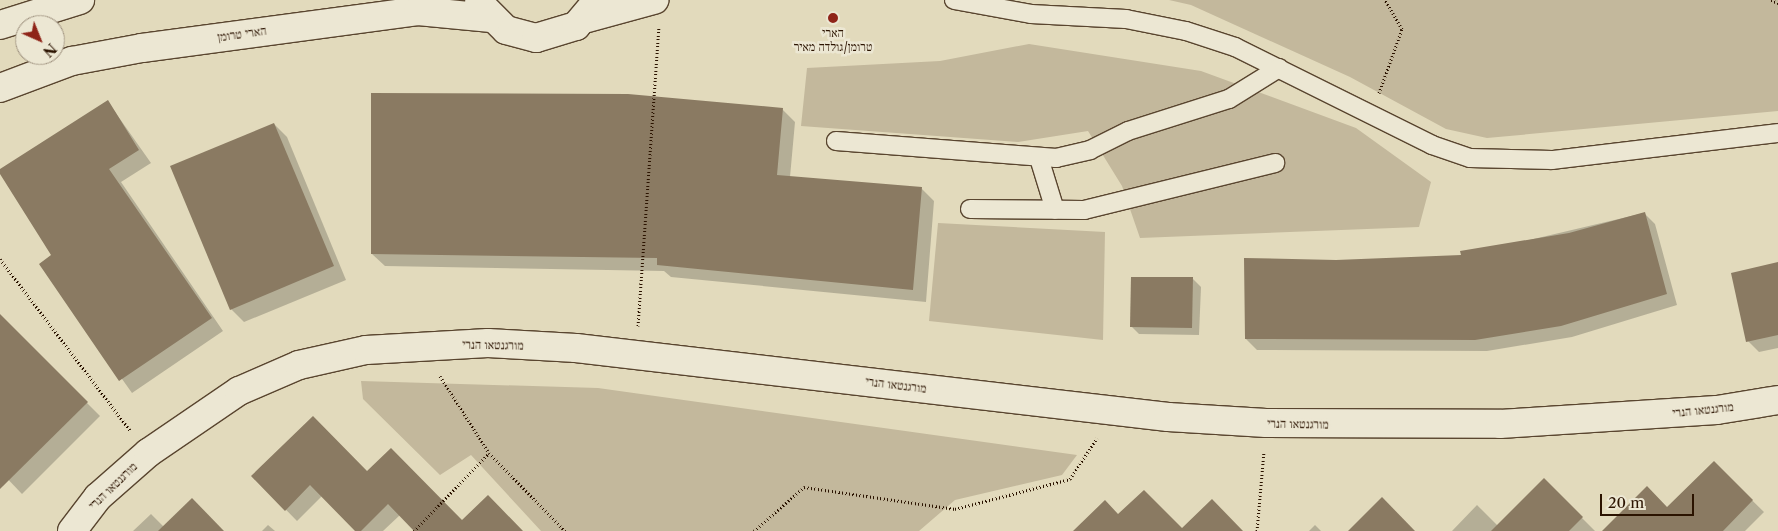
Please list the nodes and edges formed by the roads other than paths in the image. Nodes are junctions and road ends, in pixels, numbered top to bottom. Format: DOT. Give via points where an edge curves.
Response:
graph roads {
  1 [pos="80,0"];
  2 [pos="954,0"];
  3 [pos="483,9"];
  4 [pos="591,9"];
  5 [pos="657,10"];
  6 [pos="0,25"];
  7 [pos="1279,68"];
  8 [pos="0,88"];
  9 [pos="1778,133"];
  10 [pos="836,141"];
  11 [pos="1039,158"];
  12 [pos="1274,163"];
  13 [pos="970,209"];
  14 [pos="1055,210"];
  15 [pos="1778,400"];
  16 [pos="72,531"];
  1 -- 6 [label="street"];
  2 -- 7 [label="lane" via="1030,14 1126,19 1186,31"];
  3 -- 4 [label="street" via="506,30 536,38 567,31"];
  3 -- 8 [label="street, הארי טרומן" via="418,11 142,48 72,61"];
  4 -- 5 [label="street"];
  7 -- 9 [label="lane" via="1372,112 1432,145 1496,161 1627,154"];
  7 -- 11 [label="lane" via="1229,99 1128,131 1090,150"];
  10 -- 11 [label="lane"];
  11 -- 14 [label="lane"];
  12 -- 14 [label="lane" via="1140,199 1084,210"];
  13 -- 14 [label="lane"];
  15 -- 16 [label="street, מורגנטאו הנרי" via="1717,410 1500,424 1266,423 1115,411 636,355 488,343 366,350 299,366 238,391 148,453 98,497"];
}
